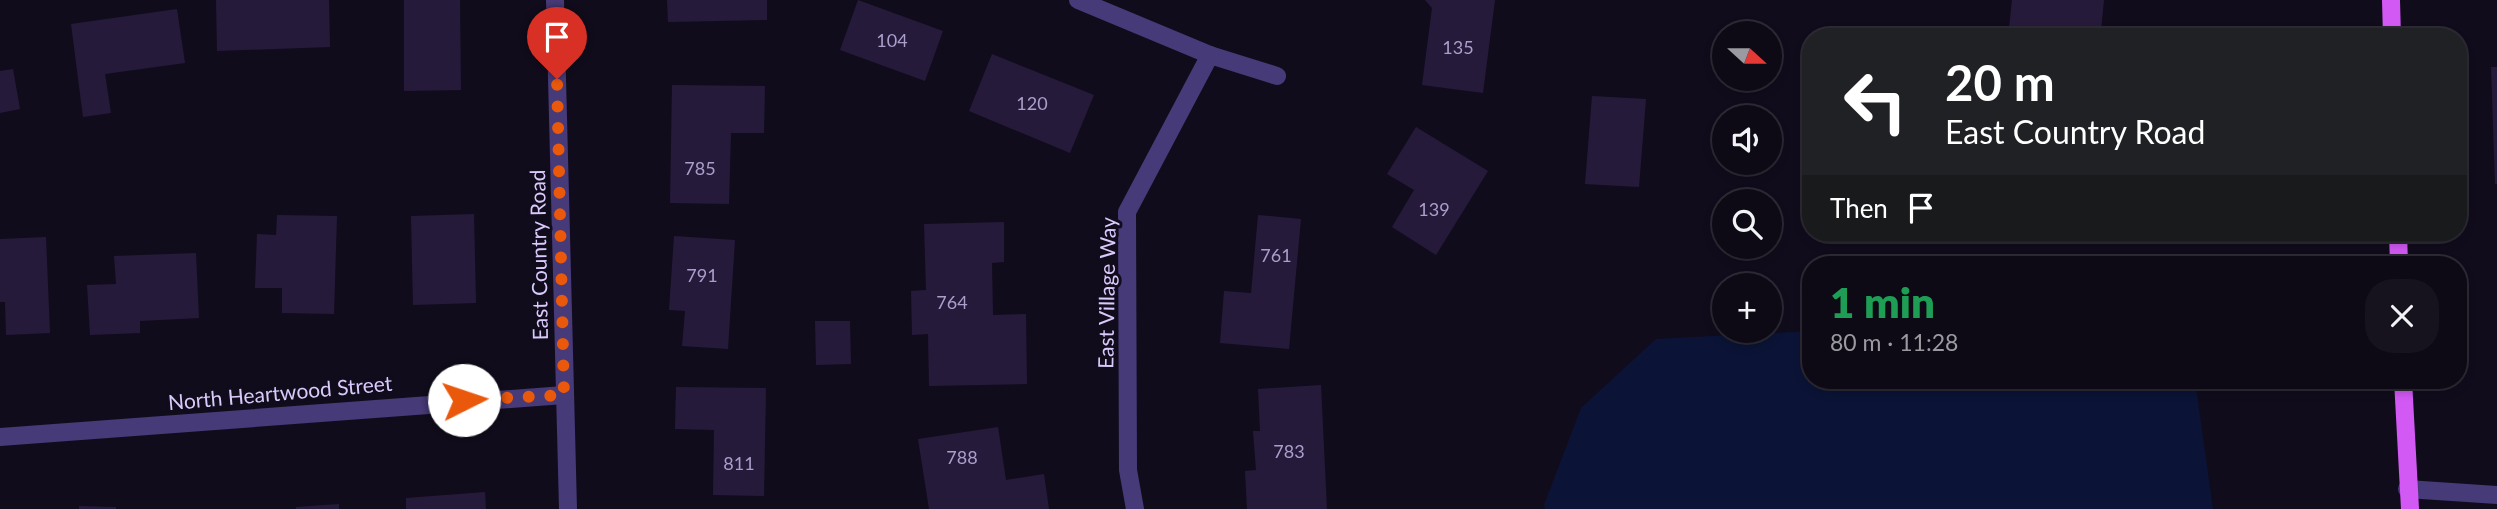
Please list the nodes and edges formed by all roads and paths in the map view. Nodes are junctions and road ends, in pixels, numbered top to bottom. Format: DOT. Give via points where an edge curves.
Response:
graph roads {
  1 [pos="555,0"];
  2 [pos="1078,0"];
  3 [pos="2391,0"];
  4 [pos="2392,28"];
  5 [pos="1210,55"];
  6 [pos="1278,76"];
  7 [pos="2403,389"];
  8 [pos="564,395"];
  9 [pos="0,437"];
  10 [pos="2407,489"];
  11 [pos="2497,495"];
  12 [pos="568,509"];
  13 [pos="1135,509"];
  14 [pos="2410,509"];
  1 -- 8 [label="street, East Country Road"];
  2 -- 5 [label="street"];
  3 -- 4 [label="main road"];
  5 -- 6 [label="street"];
  5 -- 13 [label="street, East Village Way" via="1127,212 1128,470"];
  7 -- 10 [label="main road"];
  8 -- 9 [label="street, North Heartwood Street"];
  8 -- 12 [label="street, East Country Road"];
  10 -- 11 [label="street"];
  10 -- 14 [label="main road"];
}
